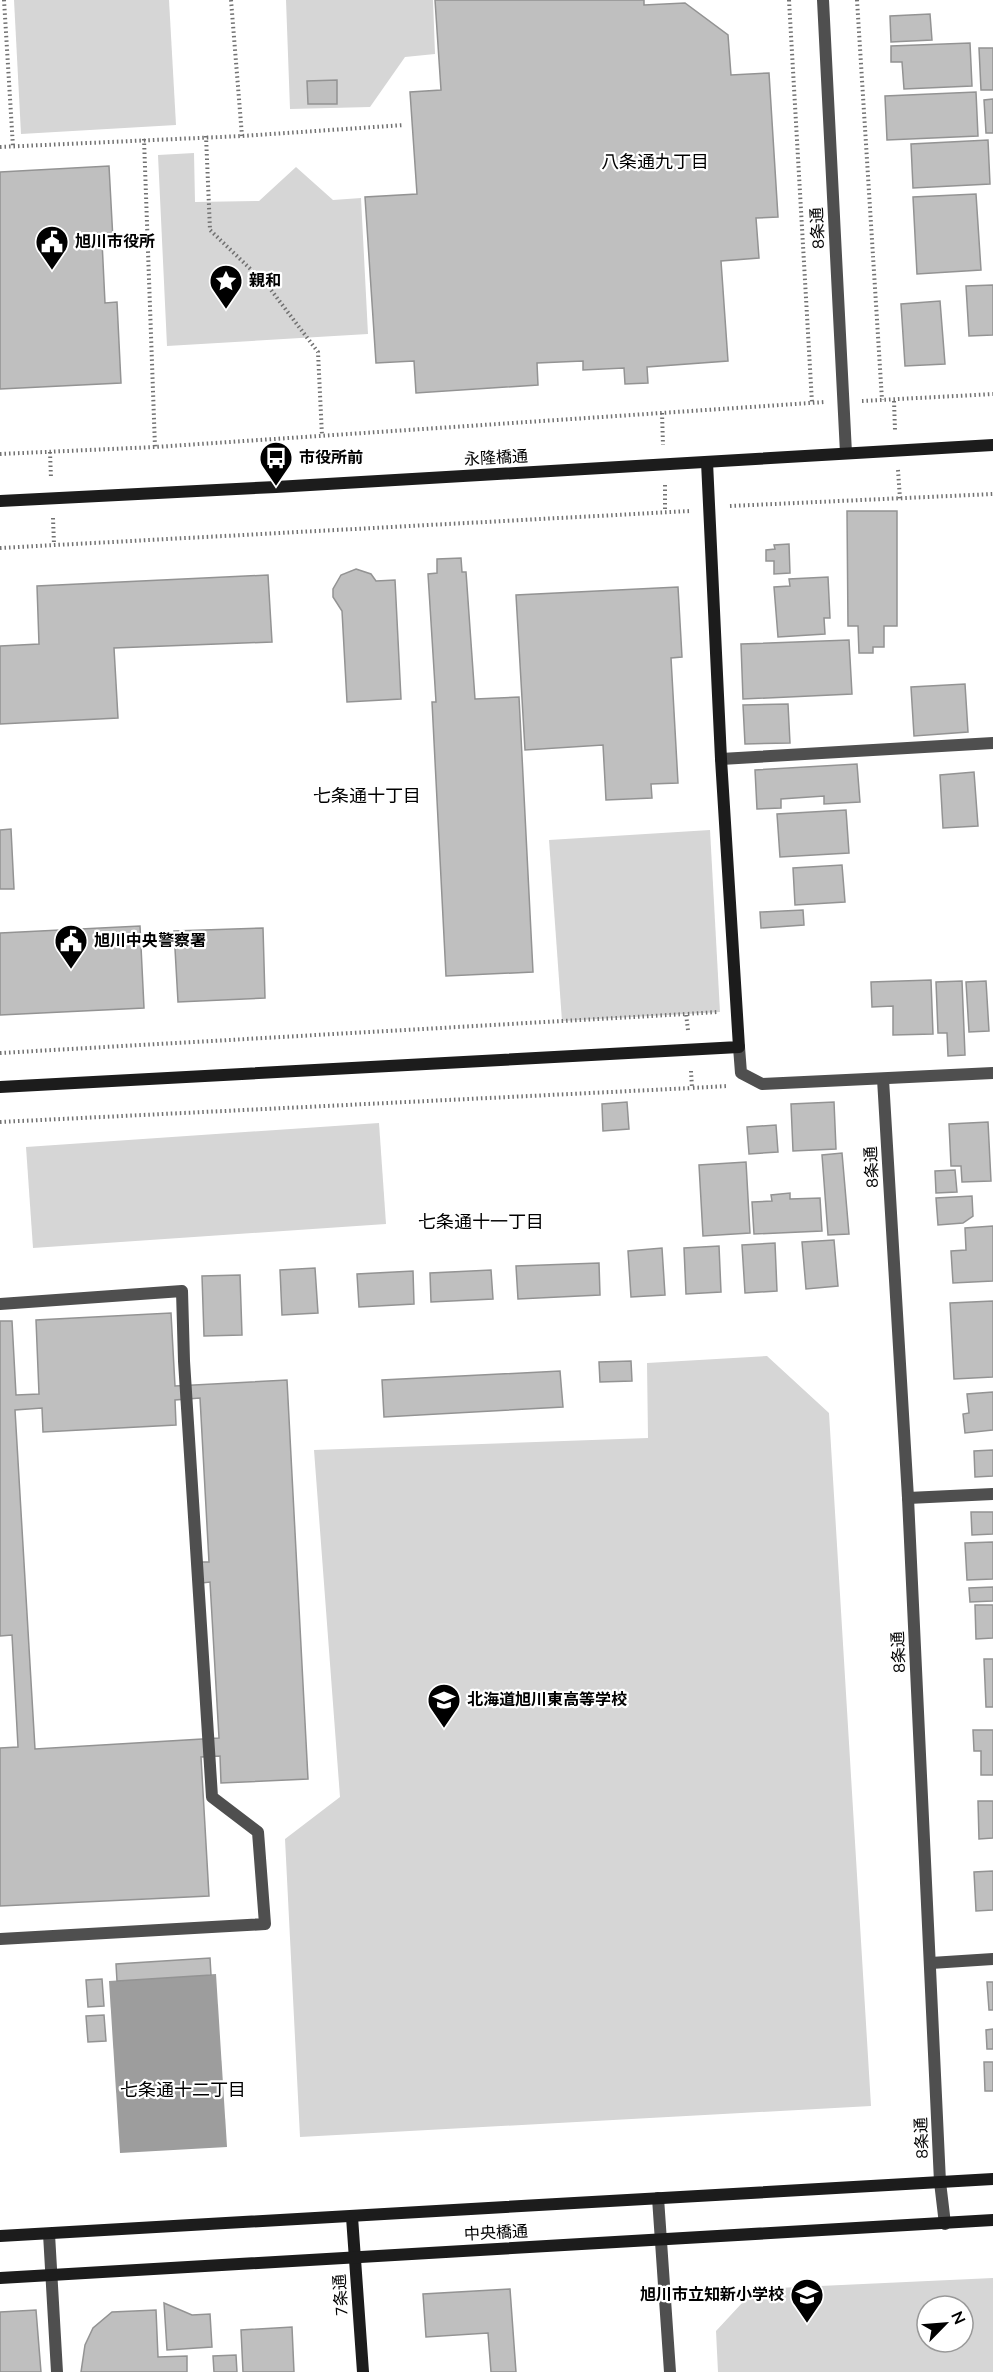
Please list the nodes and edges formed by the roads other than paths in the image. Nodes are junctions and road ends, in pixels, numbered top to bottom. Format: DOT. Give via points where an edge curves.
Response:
graph roads {
  1 [pos="824,0"];
  2 [pos="993,445"];
  3 [pos="846,453"];
  4 [pos="707,462"];
  5 [pos="0,501"];
  6 [pos="993,743"];
  7 [pos="721,759"];
  8 [pos="739,1047"];
  9 [pos="993,1073"];
  10 [pos="883,1079"];
  11 [pos="0,1087"];
  12 [pos="0,1304"];
  13 [pos="993,1494"];
  14 [pos="908,1498"];
  15 [pos="0,1939"];
  16 [pos="993,1959"];
  17 [pos="931,1963"];
  18 [pos="993,2179"];
  19 [pos="940,2182"];
  20 [pos="658,2198"];
  21 [pos="352,2217"];
  22 [pos="993,2220"];
  23 [pos="945,2224"];
  24 [pos="49,2234"];
  25 [pos="0,2236"];
  26 [pos="661,2240"];
  27 [pos="355,2258"];
  28 [pos="51,2275"];
  29 [pos="0,2278"];
  30 [pos="57,2372"];
  31 [pos="363,2372"];
  32 [pos="670,2372"];
  1 -- 3 [label="street, 8条通"];
  2 -- 3 [label="street, 永隆橋通"];
  3 -- 4 [label="street, 永隆橋通"];
  4 -- 5 [label="street, 永隆橋通"];
  4 -- 7 [label="street"];
  6 -- 7 [label="street"];
  7 -- 8 [label="street"];
  8 -- 10 [label="street" via="741,1073 762,1084"];
  8 -- 11 [label="street"];
  9 -- 10 [label="street"];
  10 -- 14 [label="street, 8条通"];
  12 -- 15 [label="street" via="182,1291 212,1797 258,1832 265,1924"];
  13 -- 14 [label="street"];
  14 -- 17 [label="street, 8条通"];
  16 -- 17 [label="street"];
  17 -- 19 [label="street, 8条通"];
  18 -- 19 [label="street, 中央橋通"];
  19 -- 20 [label="street, 中央橋通"];
  19 -- 23 [label="street, 8条通"];
  20 -- 21 [label="street, 中央橋通"];
  20 -- 26 [label="street"];
  21 -- 24 [label="street, 中央橋通"];
  21 -- 27 [label="street, 7条通"];
  22 -- 23 [label="street, 中央橋通"];
  23 -- 26 [label="street, 中央橋通"];
  24 -- 25 [label="street, 中央橋通"];
  24 -- 28 [label="street"];
  26 -- 27 [label="street, 中央橋通"];
  26 -- 32 [label="street"];
  27 -- 28 [label="street, 中央橋通"];
  27 -- 31 [label="street, 7条通"];
  28 -- 29 [label="street, 中央橋通"];
  28 -- 30 [label="street"];
}
